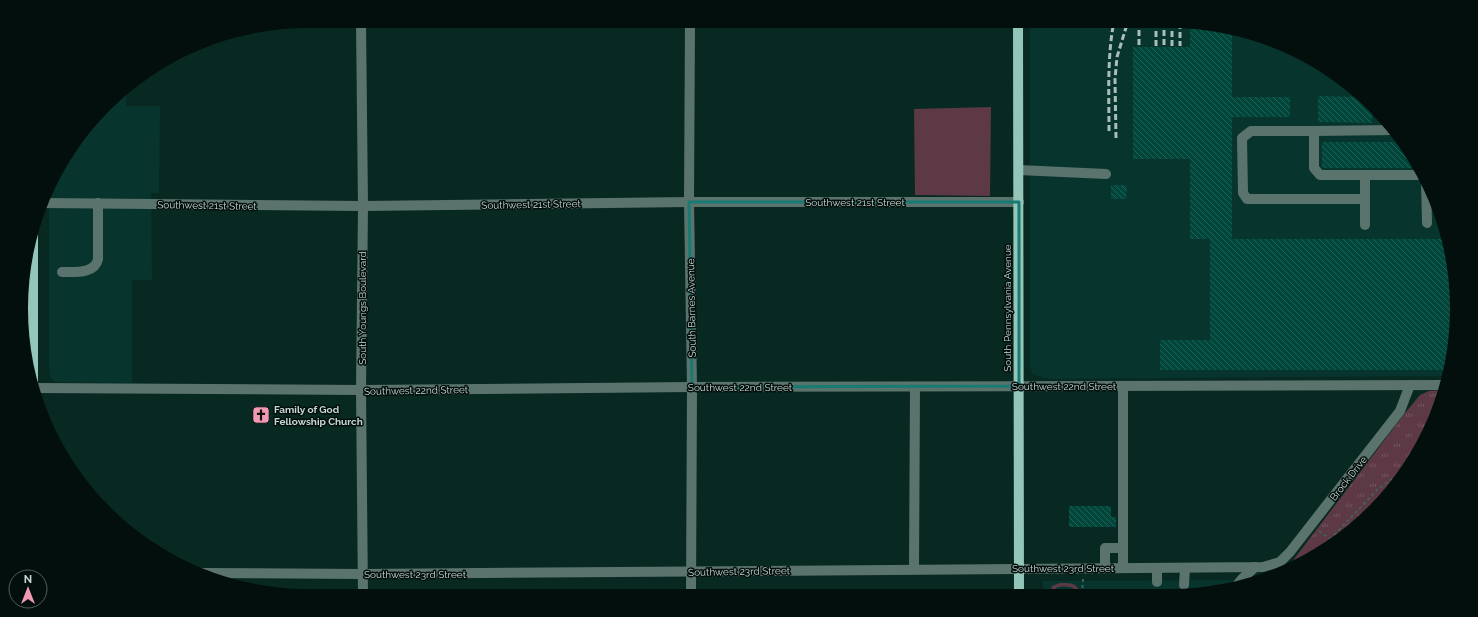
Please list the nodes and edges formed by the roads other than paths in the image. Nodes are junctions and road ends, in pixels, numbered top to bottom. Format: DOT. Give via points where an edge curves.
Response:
graph roads {
  1 [pos="361,28"];
  2 [pos="690,28"];
  3 [pos="1018,28"];
  4 [pos="1385,130"];
  5 [pos="1314,131"];
  6 [pos="1019,170"];
  7 [pos="1106,174"];
  8 [pos="1365,175"];
  9 [pos="1416,175"];
  10 [pos="1426,195"];
  11 [pos="1365,199"];
  12 [pos="690,202"];
  13 [pos="1019,202"];
  14 [pos="48,203"];
  15 [pos="98,203"];
  16 [pos="363,206"];
  17 [pos="1427,223"];
  18 [pos="1365,225"];
  19 [pos="33,254"];
  20 [pos="62,272"];
  21 [pos="33,363"];
  22 [pos="1410,385"];
  23 [pos="1439,385"];
  24 [pos="916,386"];
  25 [pos="1019,386"];
  26 [pos="1123,386"];
  27 [pos="692,387"];
  28 [pos="40,388"];
  29 [pos="361,390"];
  30 [pos="1123,548"];
  31 [pos="1276,564"];
  32 [pos="1255,567"];
  33 [pos="1019,568"];
  34 [pos="1105,568"];
  35 [pos="1123,568"];
  36 [pos="1157,568"];
  37 [pos="1185,568"];
  38 [pos="914,569"];
  39 [pos="690,572"];
  40 [pos="215,573"];
  41 [pos="363,574"];
  42 [pos="1242,579"];
  43 [pos="1157,582"];
  44 [pos="1184,585"];
  45 [pos="363,589"];
  46 [pos="690,589"];
  47 [pos="1019,589"];
  1 -- 16 [label="street, South Youngs Boulevard"];
  2 -- 12 [label="street, South Barnes Avenue"];
  3 -- 6 [label="main road, South Pennsylvania Avenue"];
  4 -- 5 [label="street"];
  5 -- 8 [label="street" via="1314,168 1320,175"];
  5 -- 11 [label="street" via="1251,131 1242,138 1243,192 1247,199"];
  6 -- 7 [label="street"];
  6 -- 13 [label="main road, South Pennsylvania Avenue"];
  8 -- 9 [label="street"];
  8 -- 11 [label="street"];
  10 -- 17 [label="street"];
  11 -- 18 [label="street"];
  12 -- 13 [label="street, Southwest 21st Street"];
  12 -- 16 [label="street, Southwest 21st Street"];
  12 -- 27 [label="street, South Barnes Avenue"];
  13 -- 25 [label="main road, South Pennsylvania Avenue"];
  14 -- 15 [label="street, Southwest 21st Street"];
  15 -- 16 [label="street, Southwest 21st Street"];
  15 -- 20 [label="street" via="97,265 92,270"];
  16 -- 29 [label="street, South Youngs Boulevard"];
  19 -- 21 [label="main road"];
  22 -- 23 [label="street, Southwest 22nd Street"];
  22 -- 26 [label="street, Southwest 22nd Street"];
  22 -- 31 [label="street, Brock Drive" via="1400,411 1290,552"];
  24 -- 25 [label="street, Southwest 22nd Street"];
  24 -- 27 [label="street, Southwest 22nd Street"];
  24 -- 38 [label="street"];
  25 -- 26 [label="street, Southwest 22nd Street"];
  25 -- 33 [label="main road, South Pennsylvania Avenue"];
  26 -- 30 [label="street" via="1120,416 1126,438"];
  27 -- 29 [label="street, Southwest 22nd Street"];
  27 -- 39 [label="street, South Barnes Avenue"];
  28 -- 29 [label="street, Southwest 22nd Street"];
  29 -- 41 [label="street, South Youngs Boulevard"];
  30 -- 34 [label="street" via="1105,548"];
  30 -- 35 [label="street"];
  31 -- 32 [label="street, Southwest 23rd Street"];
  32 -- 37 [label="street, Southwest 23rd Street"];
  32 -- 42 [label="street"];
  33 -- 34 [label="street, Southwest 23rd Street"];
  33 -- 38 [label="street, Southwest 23rd Street"];
  33 -- 47 [label="main road, South Pennsylvania Avenue"];
  34 -- 35 [label="street, Southwest 23rd Street"];
  35 -- 36 [label="street, Southwest 23rd Street"];
  36 -- 37 [label="street, Southwest 23rd Street"];
  36 -- 43 [label="street"];
  37 -- 44 [label="street"];
  38 -- 39 [label="street, Southwest 23rd Street"];
  39 -- 41 [label="street, Southwest 23rd Street"];
  39 -- 46 [label="street, South Barnes Avenue"];
  40 -- 41 [label="street, Southwest 23rd Street"];
  41 -- 45 [label="street, South Youngs Boulevard"];
}
